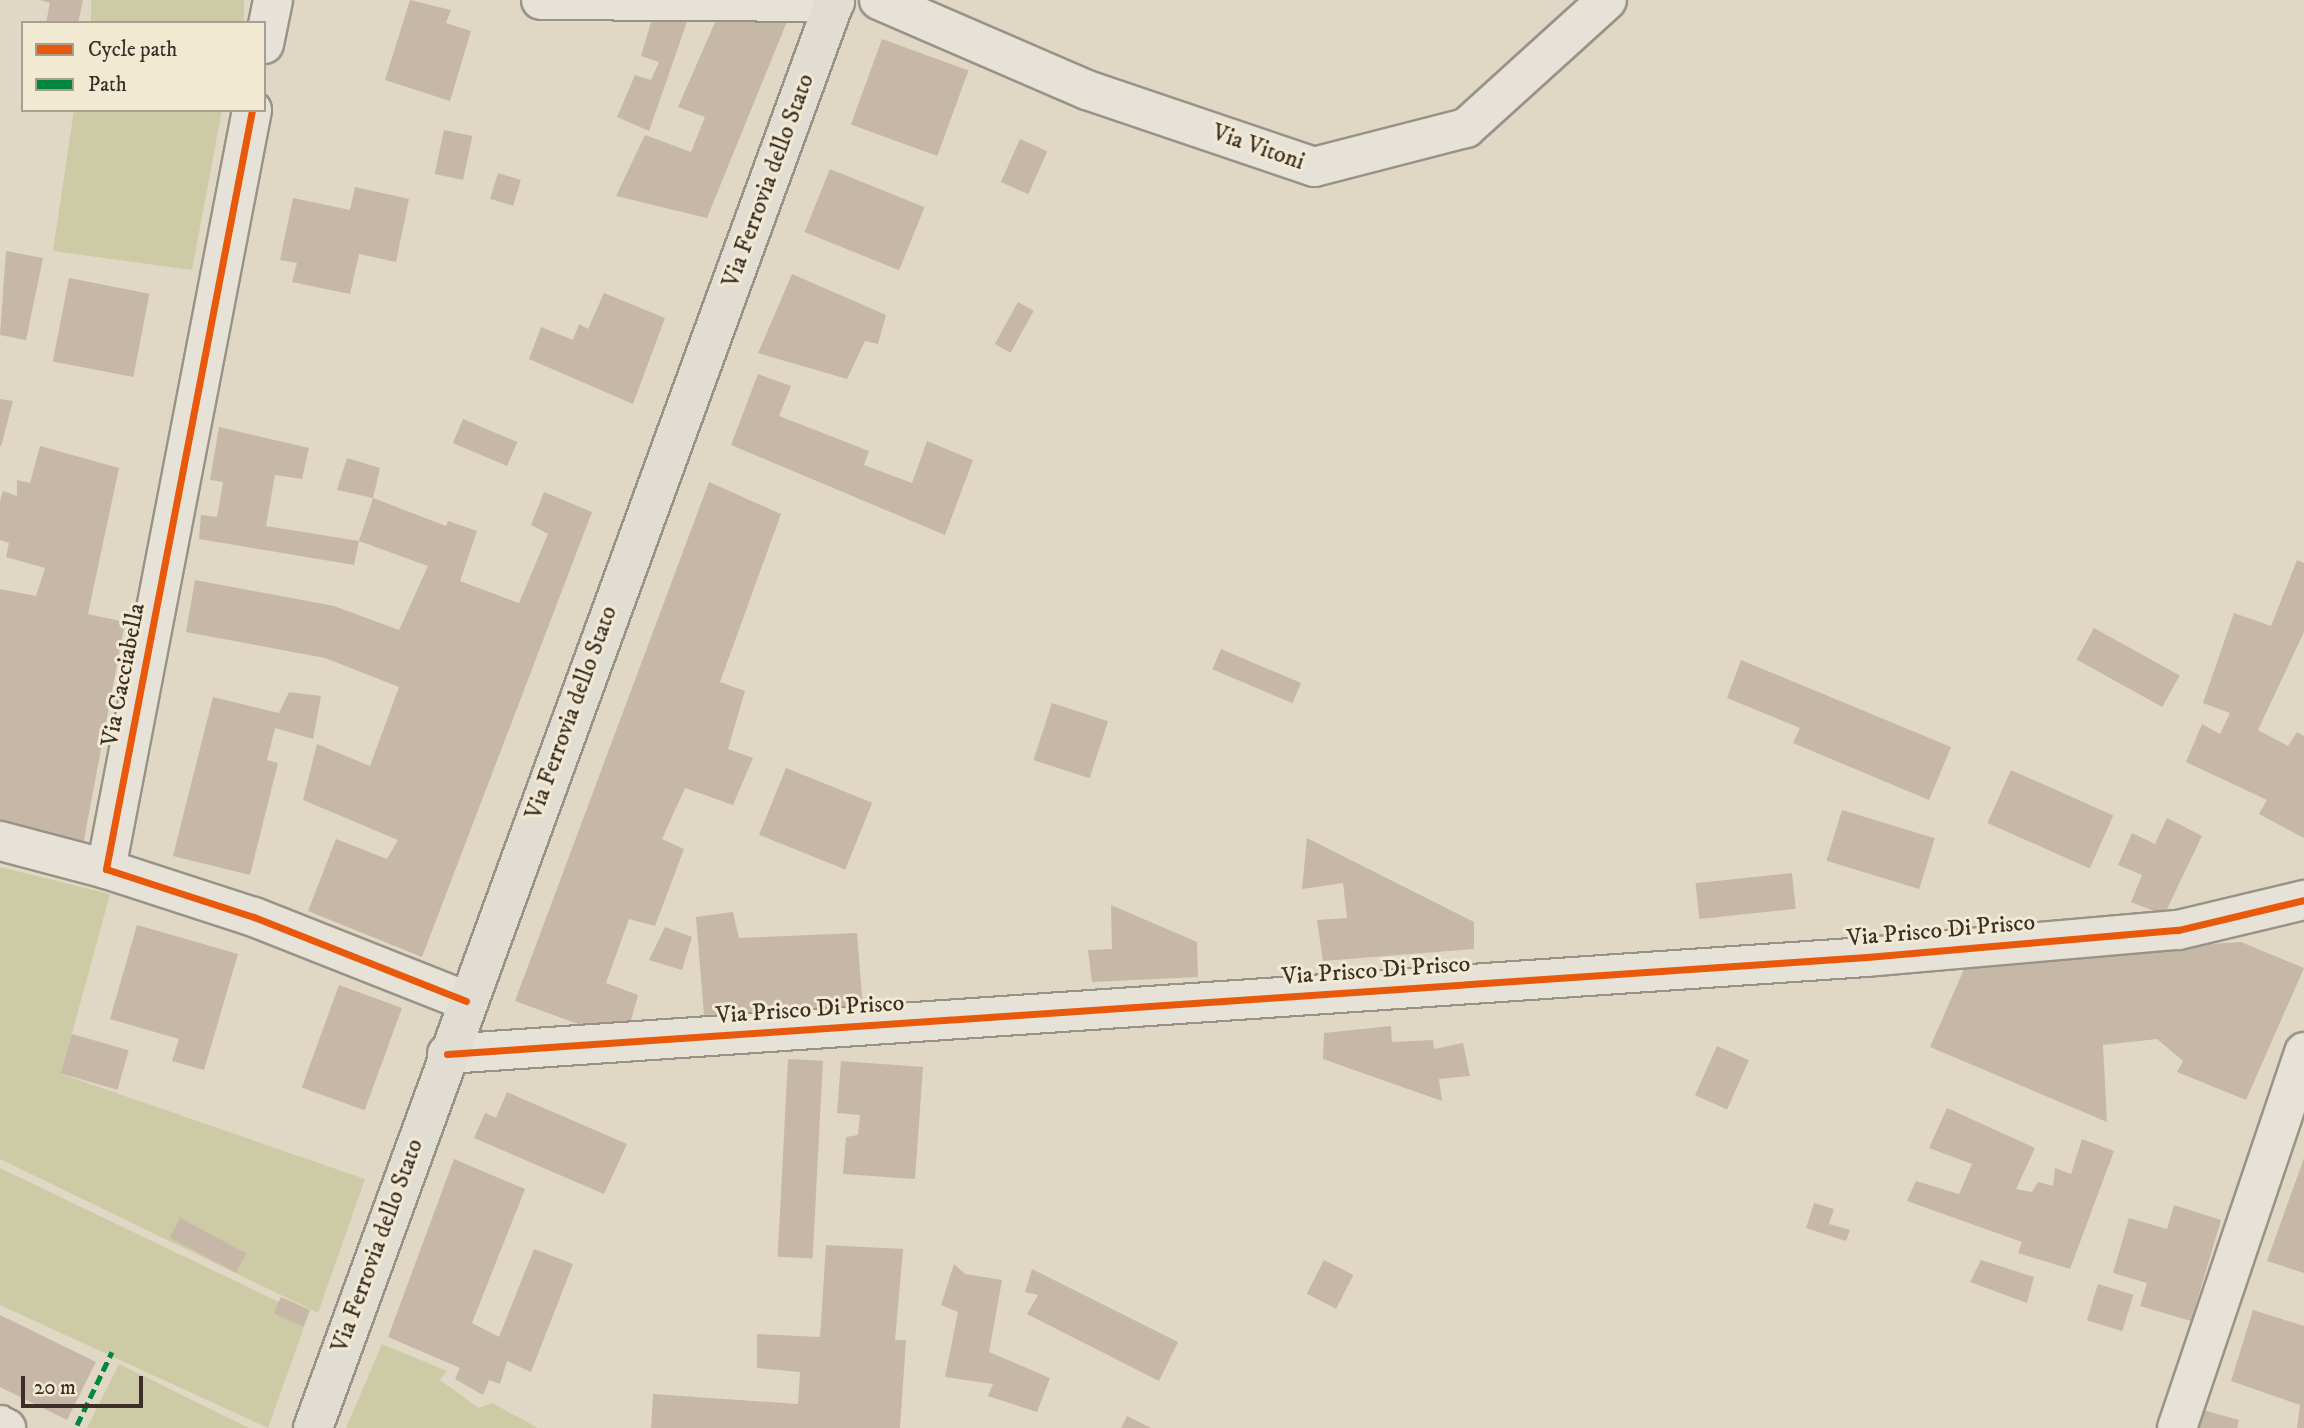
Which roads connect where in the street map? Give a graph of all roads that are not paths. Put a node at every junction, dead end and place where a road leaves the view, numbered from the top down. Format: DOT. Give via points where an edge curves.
graph roads {
  1 [pos="273,0"];
  2 [pos="879,0"];
  3 [pos="1607,0"];
  4 [pos="558,1"];
  5 [pos="835,1"];
  6 [pos="266,34"];
  7 [pos="252,112"];
  8 [pos="0,841"];
  9 [pos="106,869"];
  10 [pos="2304,900"];
  11 [pos="466,1001"];
  12 [pos="2304,1052"];
  13 [pos="447,1054"];
  14 [pos="0,1425"];
  15 [pos="6,1428"];
  16 [pos="313,1428"];
  17 [pos="2177,1428"];
  1 -- 6 [label="street"];
  2 -- 3 [label="street, Via Vitoni" via="1087,90 1314,167 1466,128"];
  4 -- 5 [label="street"];
  5 -- 11 [label="main road, Via Ferrovia dello Stato"];
  7 -- 9 [label="street, Via Cacciabella"];
  8 -- 9 [label="street"];
  9 -- 11 [label="street" via="254,916"];
  10 -- 13 [label="street, Via Prisco Di Prisco" via="2178,930 1867,957"];
  11 -- 13 [label="main road, Via Ferrovia dello Stato"];
  12 -- 17 [label="street"];
  13 -- 16 [label="main road, Via Ferrovia dello Stato"];
  14 -- 15 [label="street"];
}
